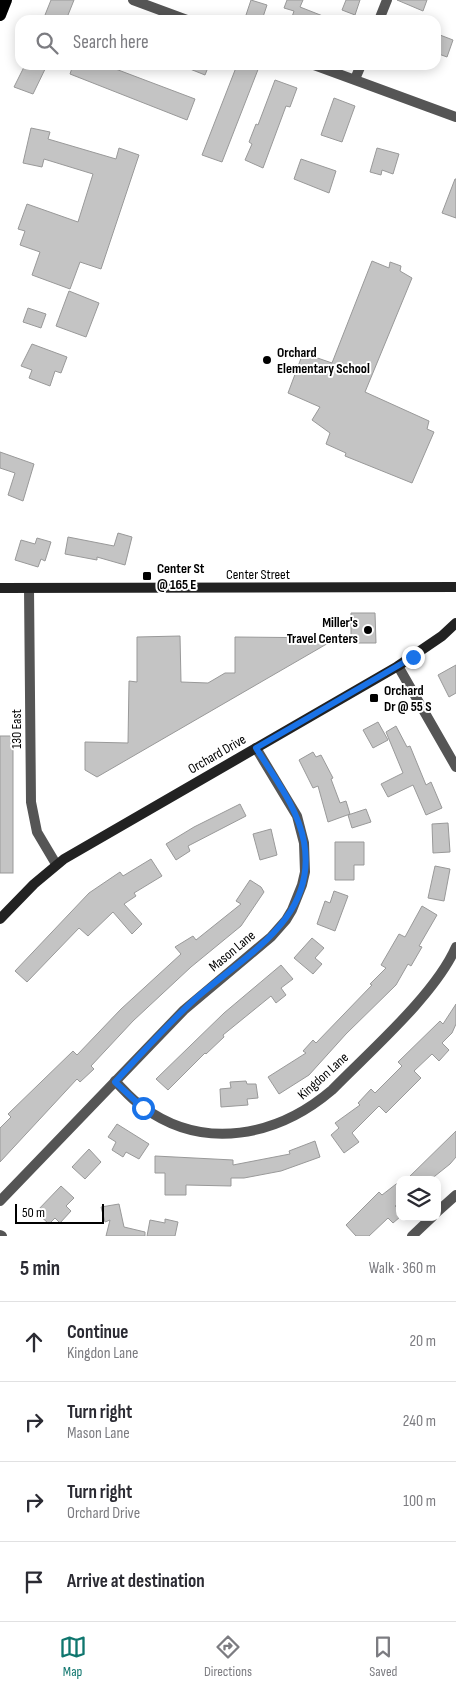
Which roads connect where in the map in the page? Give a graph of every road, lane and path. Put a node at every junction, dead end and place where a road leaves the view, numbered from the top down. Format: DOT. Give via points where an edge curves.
graph roads {
  1 [pos="6,0"];
  2 [pos="133,0"];
  3 [pos="387,0"];
  4 [pos="0,15"];
  5 [pos="174,15"];
  6 [pos="381,15"];
  7 [pos="329,70"];
  8 [pos="359,70"];
  9 [pos="355,79"];
  10 [pos="456,117"];
  11 [pos="456,587"];
  12 [pos="0,588"];
  13 [pos="29,588"];
  14 [pos="456,623"];
  15 [pos="398,666"];
  16 [pos="256,748"];
  17 [pos="456,767"];
  18 [pos="56,864"];
  19 [pos="0,919"];
  20 [pos="455,952"];
  21 [pos="115,1082"];
  22 [pos="456,1195"];
  23 [pos="0,1201"];
  24 [pos="441,1208"];
  25 [pos="428,1221"];
  26 [pos="412,1236"];
  1 -- 4 [label="main road"];
  2 -- 5 [label="street"];
  3 -- 6 [label="street"];
  7 -- 9 [label="street"];
  8 -- 9 [label="street"];
  9 -- 10 [label="street"];
  11 -- 13 [label="main road, Center Street"];
  12 -- 13 [label="main road, Center Street"];
  13 -- 18 [label="street, 130 East" via="31,802 37,832"];
  14 -- 15 [label="main road, Orchard Drive"];
  15 -- 16 [label="main road, Orchard Drive"];
  15 -- 17 [label="street"];
  16 -- 18 [label="main road, Orchard Drive"];
  16 -- 21 [label="street, Mason Lane" via="302,829 305,865 298,898 279,929 195,1000"];
  18 -- 19 [label="main road, Orchard Drive"];
  20 -- 21 [label="street, Kingdon Lane" via="418,1001 332,1090 288,1120 238,1133 186,1127 143,1108"];
  21 -- 23 [label="street, Mason Lane"];
  22 -- 24 [label="street"];
  25 -- 26 [label="street"];
}
